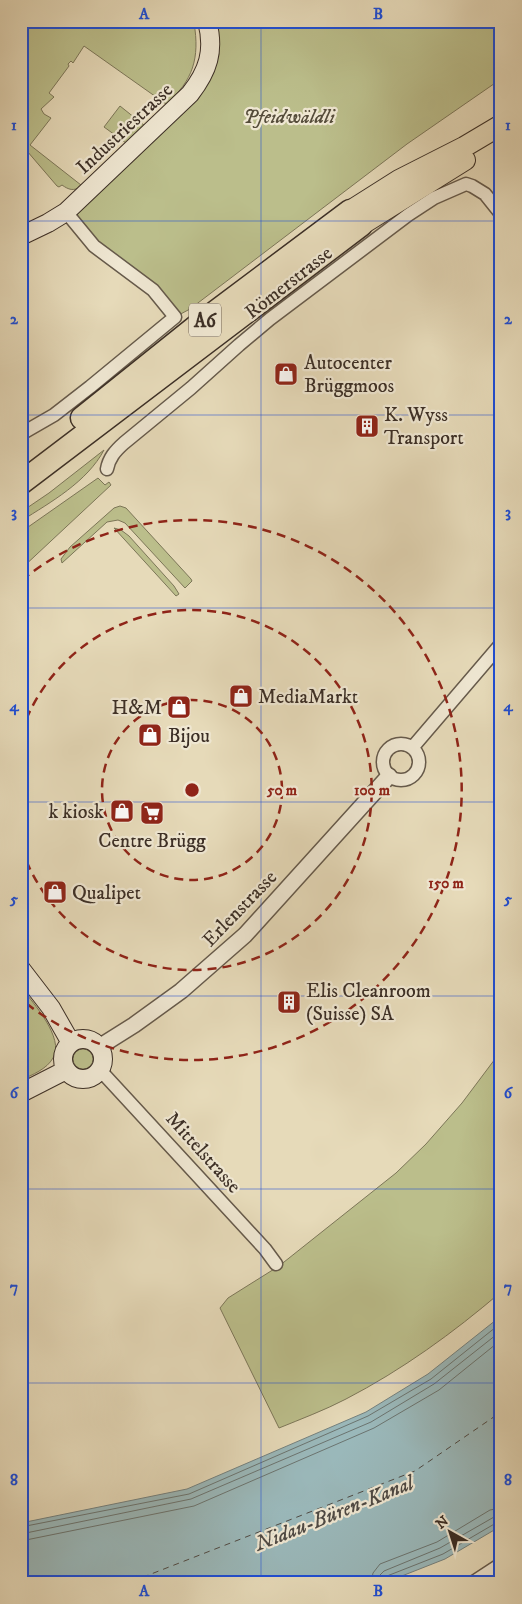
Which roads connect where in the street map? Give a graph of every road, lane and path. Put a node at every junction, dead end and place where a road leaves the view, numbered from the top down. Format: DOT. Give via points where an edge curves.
graph roads {
  1 [pos="207,21"];
  2 [pos="501,125"];
  3 [pos="501,137"];
  4 [pos="66,212"];
  5 [pos="501,214"];
  6 [pos="355,218"];
  7 [pos="21,236"];
  8 [pos="196,350"];
  9 [pos="21,434"];
  10 [pos="21,463"];
  11 [pos="107,470"];
  12 [pos="21,483"];
  13 [pos="21,498"];
  14 [pos="501,644"];
  15 [pos="412,748"];
  16 [pos="389,776"];
  17 [pos="21,969"];
  18 [pos="71,1043"];
  19 [pos="99,1047"];
  20 [pos="66,1070"];
  21 [pos="100,1070"];
  22 [pos="21,1094"];
  23 [pos="276,1264"];
  24 [pos="501,1564"];
  25 [pos="472,1583"];
  1 -- 4 [label="main road, Industriestrasse" via="209,58 198,85"];
  2 -- 6 [label="highway, A6" via="399,180"];
  3 -- 6 [label="highway, A6"];
  4 -- 7 [label="main road, Industriestrasse"];
  4 -- 9 [label="street" via="94,246 153,290 175,317 83,393"];
  5 -- 11 [label="street, Römerstrasse" via="485,194 466,184 434,198 239,344 114,452"];
  6 -- 8 [label="highway, A6"];
  6 -- 10 [label="highway, A6" via="198,325"];
  8 -- 12 [label="highway, A6"];
  8 -- 13 [label="highway" via="112,429"];
  14 -- 15 [label="street"];
  15 -- 16 [label="street" via="403,744 388,750 384,766"];
  15 -- 16 [label="street" via="420,764 415,774 399,780"];
  16 -- 19 [label="street, Erlenstrasse" via="253,927 181,991"];
  17 -- 18 [label="main road" via="51,1008"];
  18 -- 19 [label="main road" via="86,1039"];
  18 -- 20 [label="main road" via="63,1056"];
  19 -- 21 [label="main road" via="103,1060"];
  20 -- 21 [label="main road" via="83,1080 90,1079"];
  20 -- 22 [label="main road"];
  21 -- 23 [label="street, Mittelstrasse"];
  24 -- 25 [label="street"];
}
